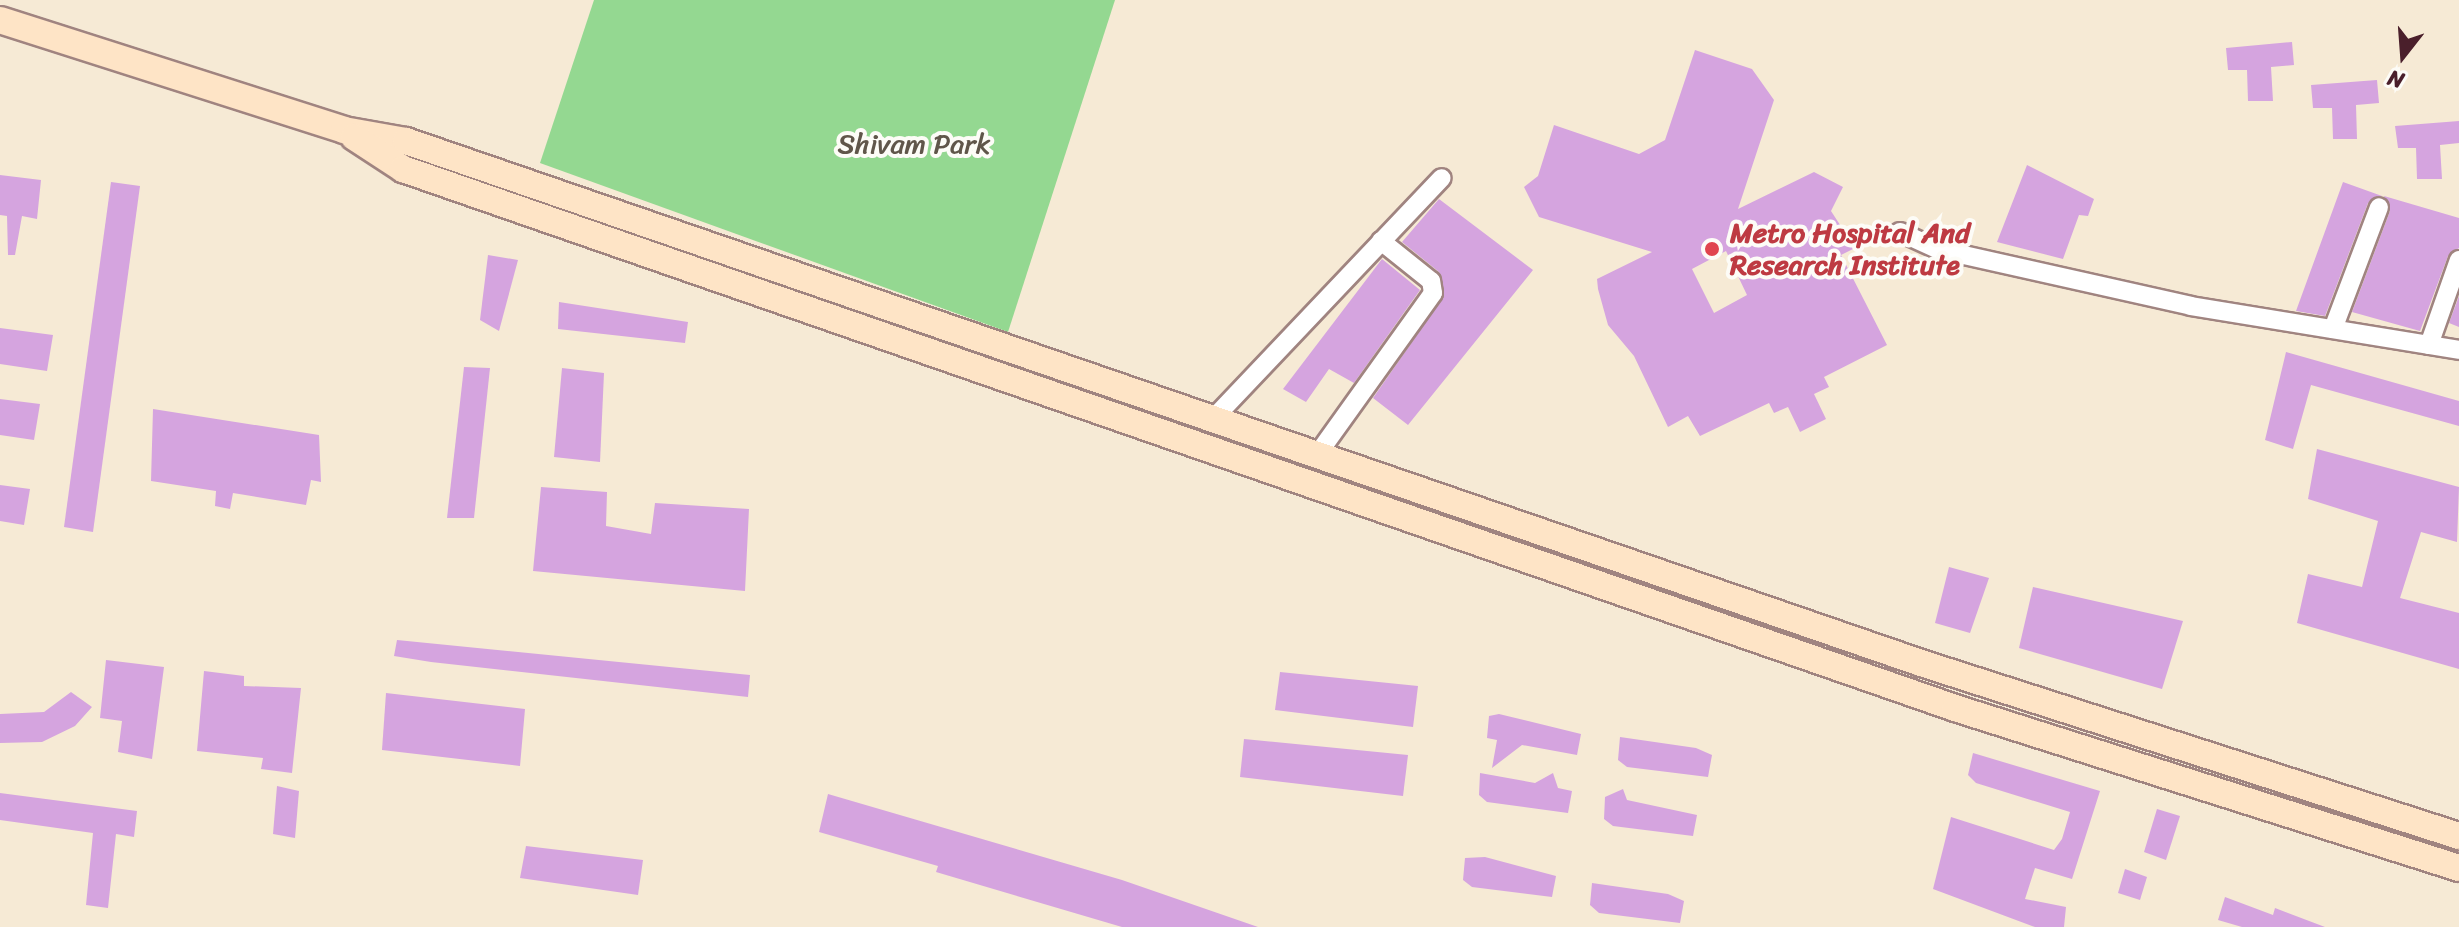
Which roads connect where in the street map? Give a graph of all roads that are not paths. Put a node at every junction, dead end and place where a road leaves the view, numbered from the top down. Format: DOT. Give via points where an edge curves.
graph roads {
  1 [pos="0,20"];
  2 [pos="344,130"];
  3 [pos="1442,178"];
  4 [pos="2379,207"];
  5 [pos="1900,232"];
  6 [pos="1381,241"];
  7 [pos="2459,260"];
  8 [pos="824,285"];
  9 [pos="813,311"];
  10 [pos="2333,329"];
  11 [pos="2429,345"];
  12 [pos="2459,350"];
  13 [pos="1213,419"];
  14 [pos="1317,455"];
  15 [pos="2459,836"];
  16 [pos="2459,868"];
  1 -- 2 [label="street"];
  2 -- 8 [label="street" via="406,141"];
  2 -- 9 [label="street" via="403,169"];
  3 -- 6 [label="street"];
  4 -- 10 [label="street"];
  5 -- 10 [label="street" via="1937,249 2012,266"];
  6 -- 13 [label="street"];
  6 -- 14 [label="street" via="1431,281 1433,293"];
  7 -- 11 [label="street"];
  8 -- 9 [label="street"];
  8 -- 13 [label="street"];
  9 -- 16 [label="street" via="1955,708"];
  10 -- 11 [label="street"];
  11 -- 12 [label="street"];
  13 -- 14 [label="street"];
  14 -- 15 [label="street" via="1912,659"];
}
